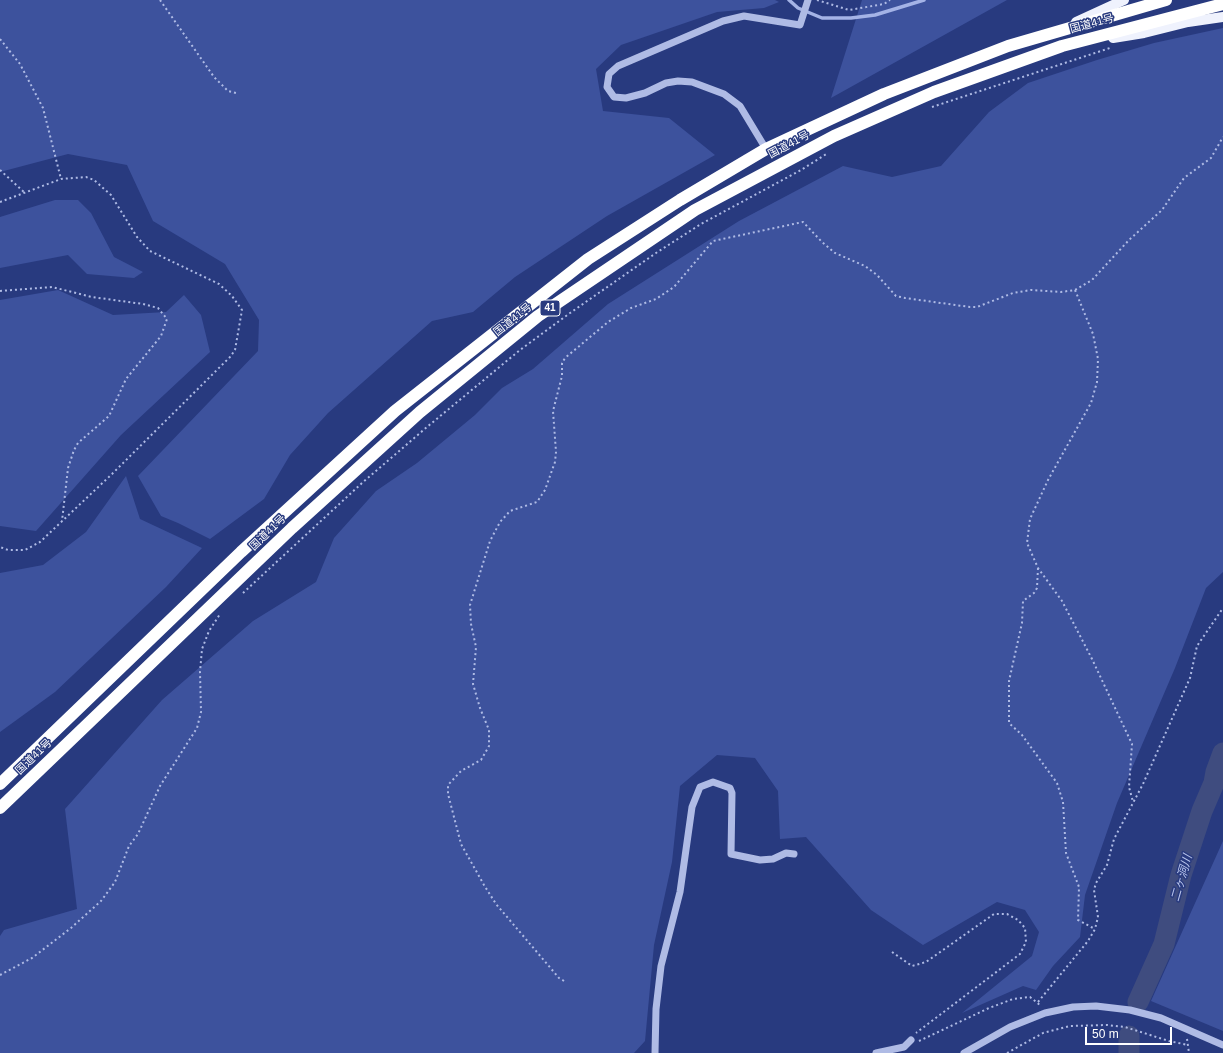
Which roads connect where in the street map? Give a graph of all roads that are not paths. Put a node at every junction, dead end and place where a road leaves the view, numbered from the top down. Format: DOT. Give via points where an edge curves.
graph roads {
  1 [pos="1124,0"];
  2 [pos="1166,0"];
  3 [pos="807,3"];
  4 [pos="1223,4"];
  5 [pos="1223,17"];
  6 [pos="1058,30"];
  7 [pos="1062,46"];
  8 [pos="766,149"];
  9 [pos="0,784"];
  10 [pos="0,808"];
  11 [pos="794,854"];
  12 [pos="911,1040"];
  13 [pos="1223,1045"];
  14 [pos="655,1053"];
  15 [pos="876,1053"];
  16 [pos="964,1053"];
  1 -- 6 [label="main road"];
  2 -- 6 [label="highway, 国道41号 / 41"];
  3 -- 8 [label="street" via="800,25 744,16 723,21 618,66 609,74 607,87 614,97 626,98 678,81 692,82 724,94 740,106"];
  4 -- 7 [label="highway, 国道41号 / 41"];
  5 -- 7 [label="main road"];
  6 -- 8 [label="highway, 国道41号 / 41" via="1008,46 884,94"];
  7 -- 10 [label="highway, 国道41号 / 41" via="934,92 834,136 695,210 538,316 420,412 292,528"];
  8 -- 9 [label="highway, 国道41号 / 41" via="680,200 588,260 395,411 241,552"];
  11 -- 14 [label="street" via="786,853 772,859 760,860 731,854 730,788 713,782 700,787 692,807 680,892 661,966 656,1009"];
  12 -- 15 [label="street" via="904,1047"];
  13 -- 16 [label="street" via="1161,1018 1130,1010 1096,1006 1073,1007 1045,1013 1010,1027"];
}
